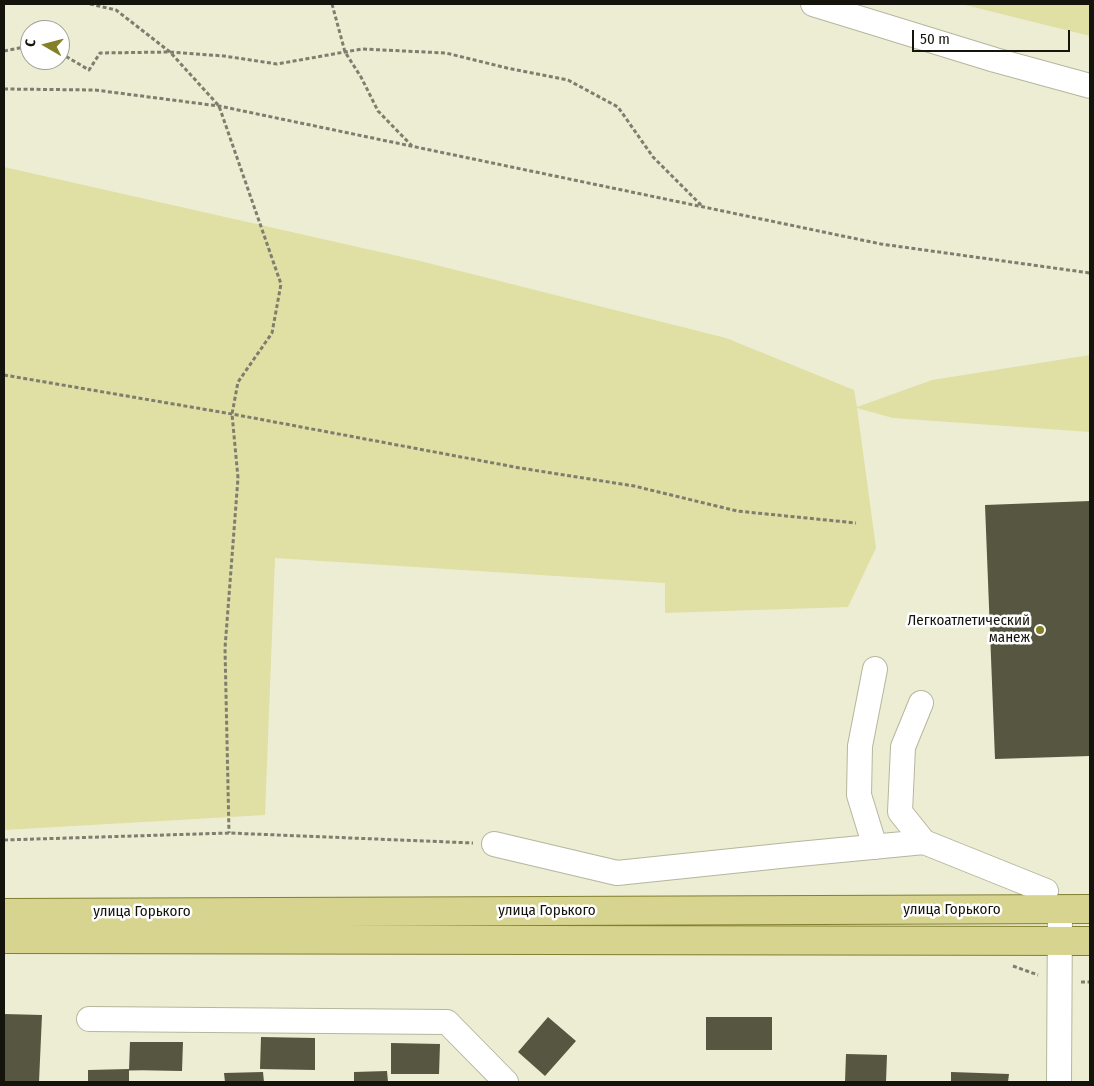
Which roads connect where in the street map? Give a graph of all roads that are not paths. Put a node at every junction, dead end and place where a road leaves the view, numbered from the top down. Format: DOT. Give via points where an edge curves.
graph roads {
  1 [pos="813,4"];
  2 [pos="1090,86"];
  3 [pos="874,669"];
  4 [pos="921,703"];
  5 [pos="924,842"];
  6 [pos="494,844"];
  7 [pos="875,847"];
  8 [pos="1053,900"];
  9 [pos="1090,910"];
  10 [pos="4,913"];
  11 [pos="4,939"];
  12 [pos="1060,941"];
  13 [pos="1090,941"];
  14 [pos="89,1020"];
  15 [pos="506,1082"];
  16 [pos="1059,1082"];
  1 -- 2 [label="street"];
  3 -- 7 [label="street" via="860,746 859,795"];
  4 -- 5 [label="street" via="903,747 900,812"];
  5 -- 7 [label="street"];
  5 -- 8 [label="street"];
  6 -- 7 [label="street" via="617,873"];
  8 -- 9 [label="main road, улица Горького"];
  8 -- 10 [label="main road, улица Горького"];
  8 -- 12 [label="street"];
  11 -- 12 [label="main road, улица Горького"];
  12 -- 13 [label="main road, улица Горького"];
  12 -- 16 [label="street"];
  14 -- 15 [label="street" via="447,1022"];
}
